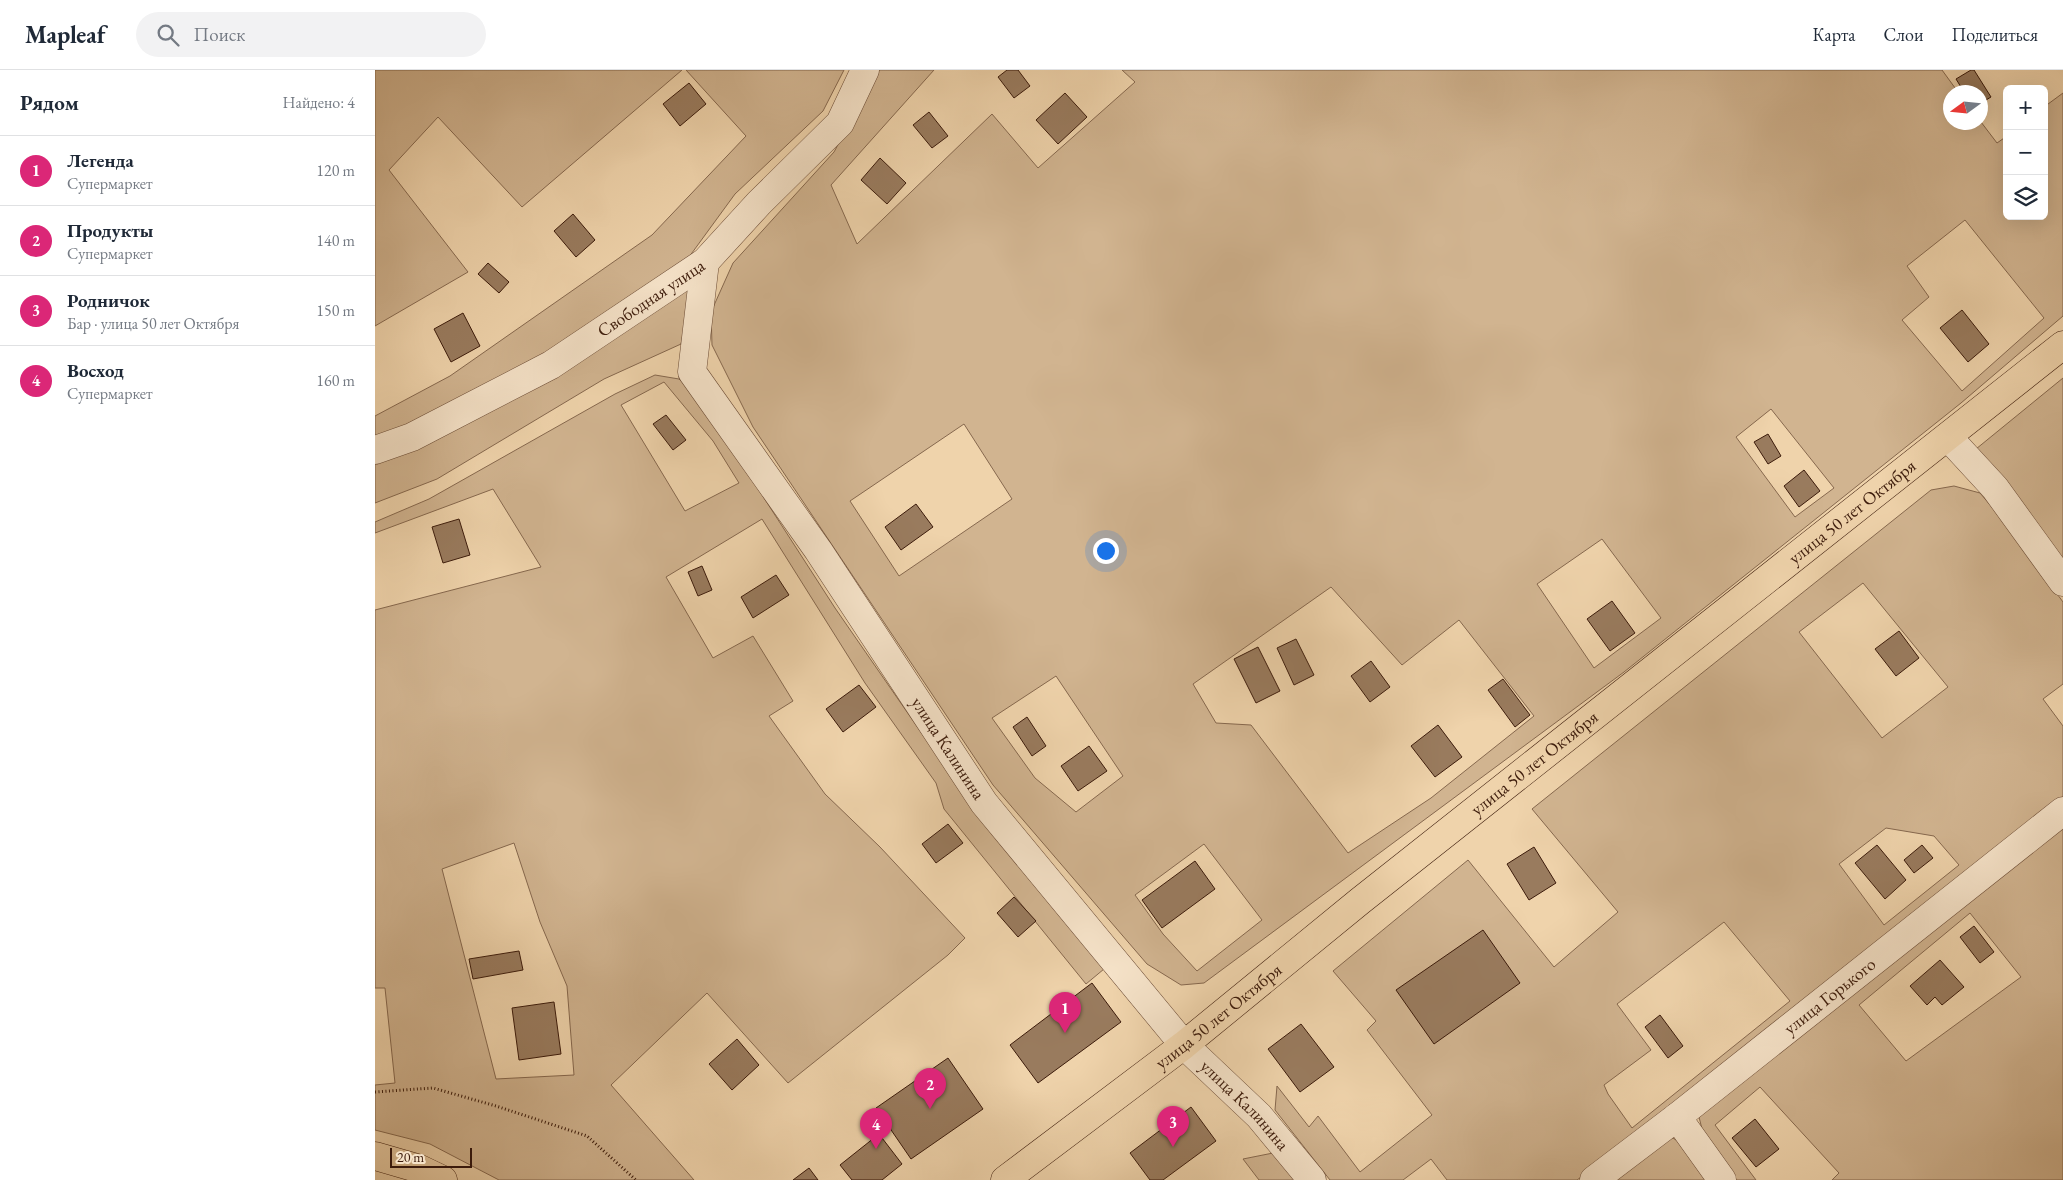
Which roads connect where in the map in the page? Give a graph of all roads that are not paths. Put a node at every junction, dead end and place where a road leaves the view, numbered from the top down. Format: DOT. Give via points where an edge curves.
graph roads {
  1 [pos="865,70"];
  2 [pos="705,262"];
  3 [pos="2063,345"];
  4 [pos="1947,437"];
  5 [pos="375,450"];
  6 [pos="2063,582"];
  7 [pos="2063,812"];
  8 [pos="1184,1044"];
  9 [pos="1677,1117"];
  10 [pos="375,1156"];
  11 [pos="443,1180"];
  12 [pos="1005,1180"];
  13 [pos="1312,1180"];
  14 [pos="1594,1180"];
  15 [pos="1723,1180"];
  1 -- 2 [label="street, Свободная улица" via="840,123"];
  2 -- 5 [label="street, Свободная улица" via="551,365 412,437"];
  2 -- 8 [label="street, улица Калинина" via="692,372 818,550 984,803"];
  3 -- 4 [label="main road, улица 50 лет Октября"];
  4 -- 6 [label="street" via="1995,488"];
  4 -- 8 [label="main road, улица 50 лет Октября"];
  7 -- 9 [label="street, улица Горького"];
  8 -- 12 [label="main road, улица 50 лет Октября"];
  8 -- 13 [label="street, улица Калинина" via="1259,1116"];
  9 -- 14 [label="street, улица Горького"];
  9 -- 15 [label="street"];
  10 -- 11 [label="main road" via="420,1169"];
}
